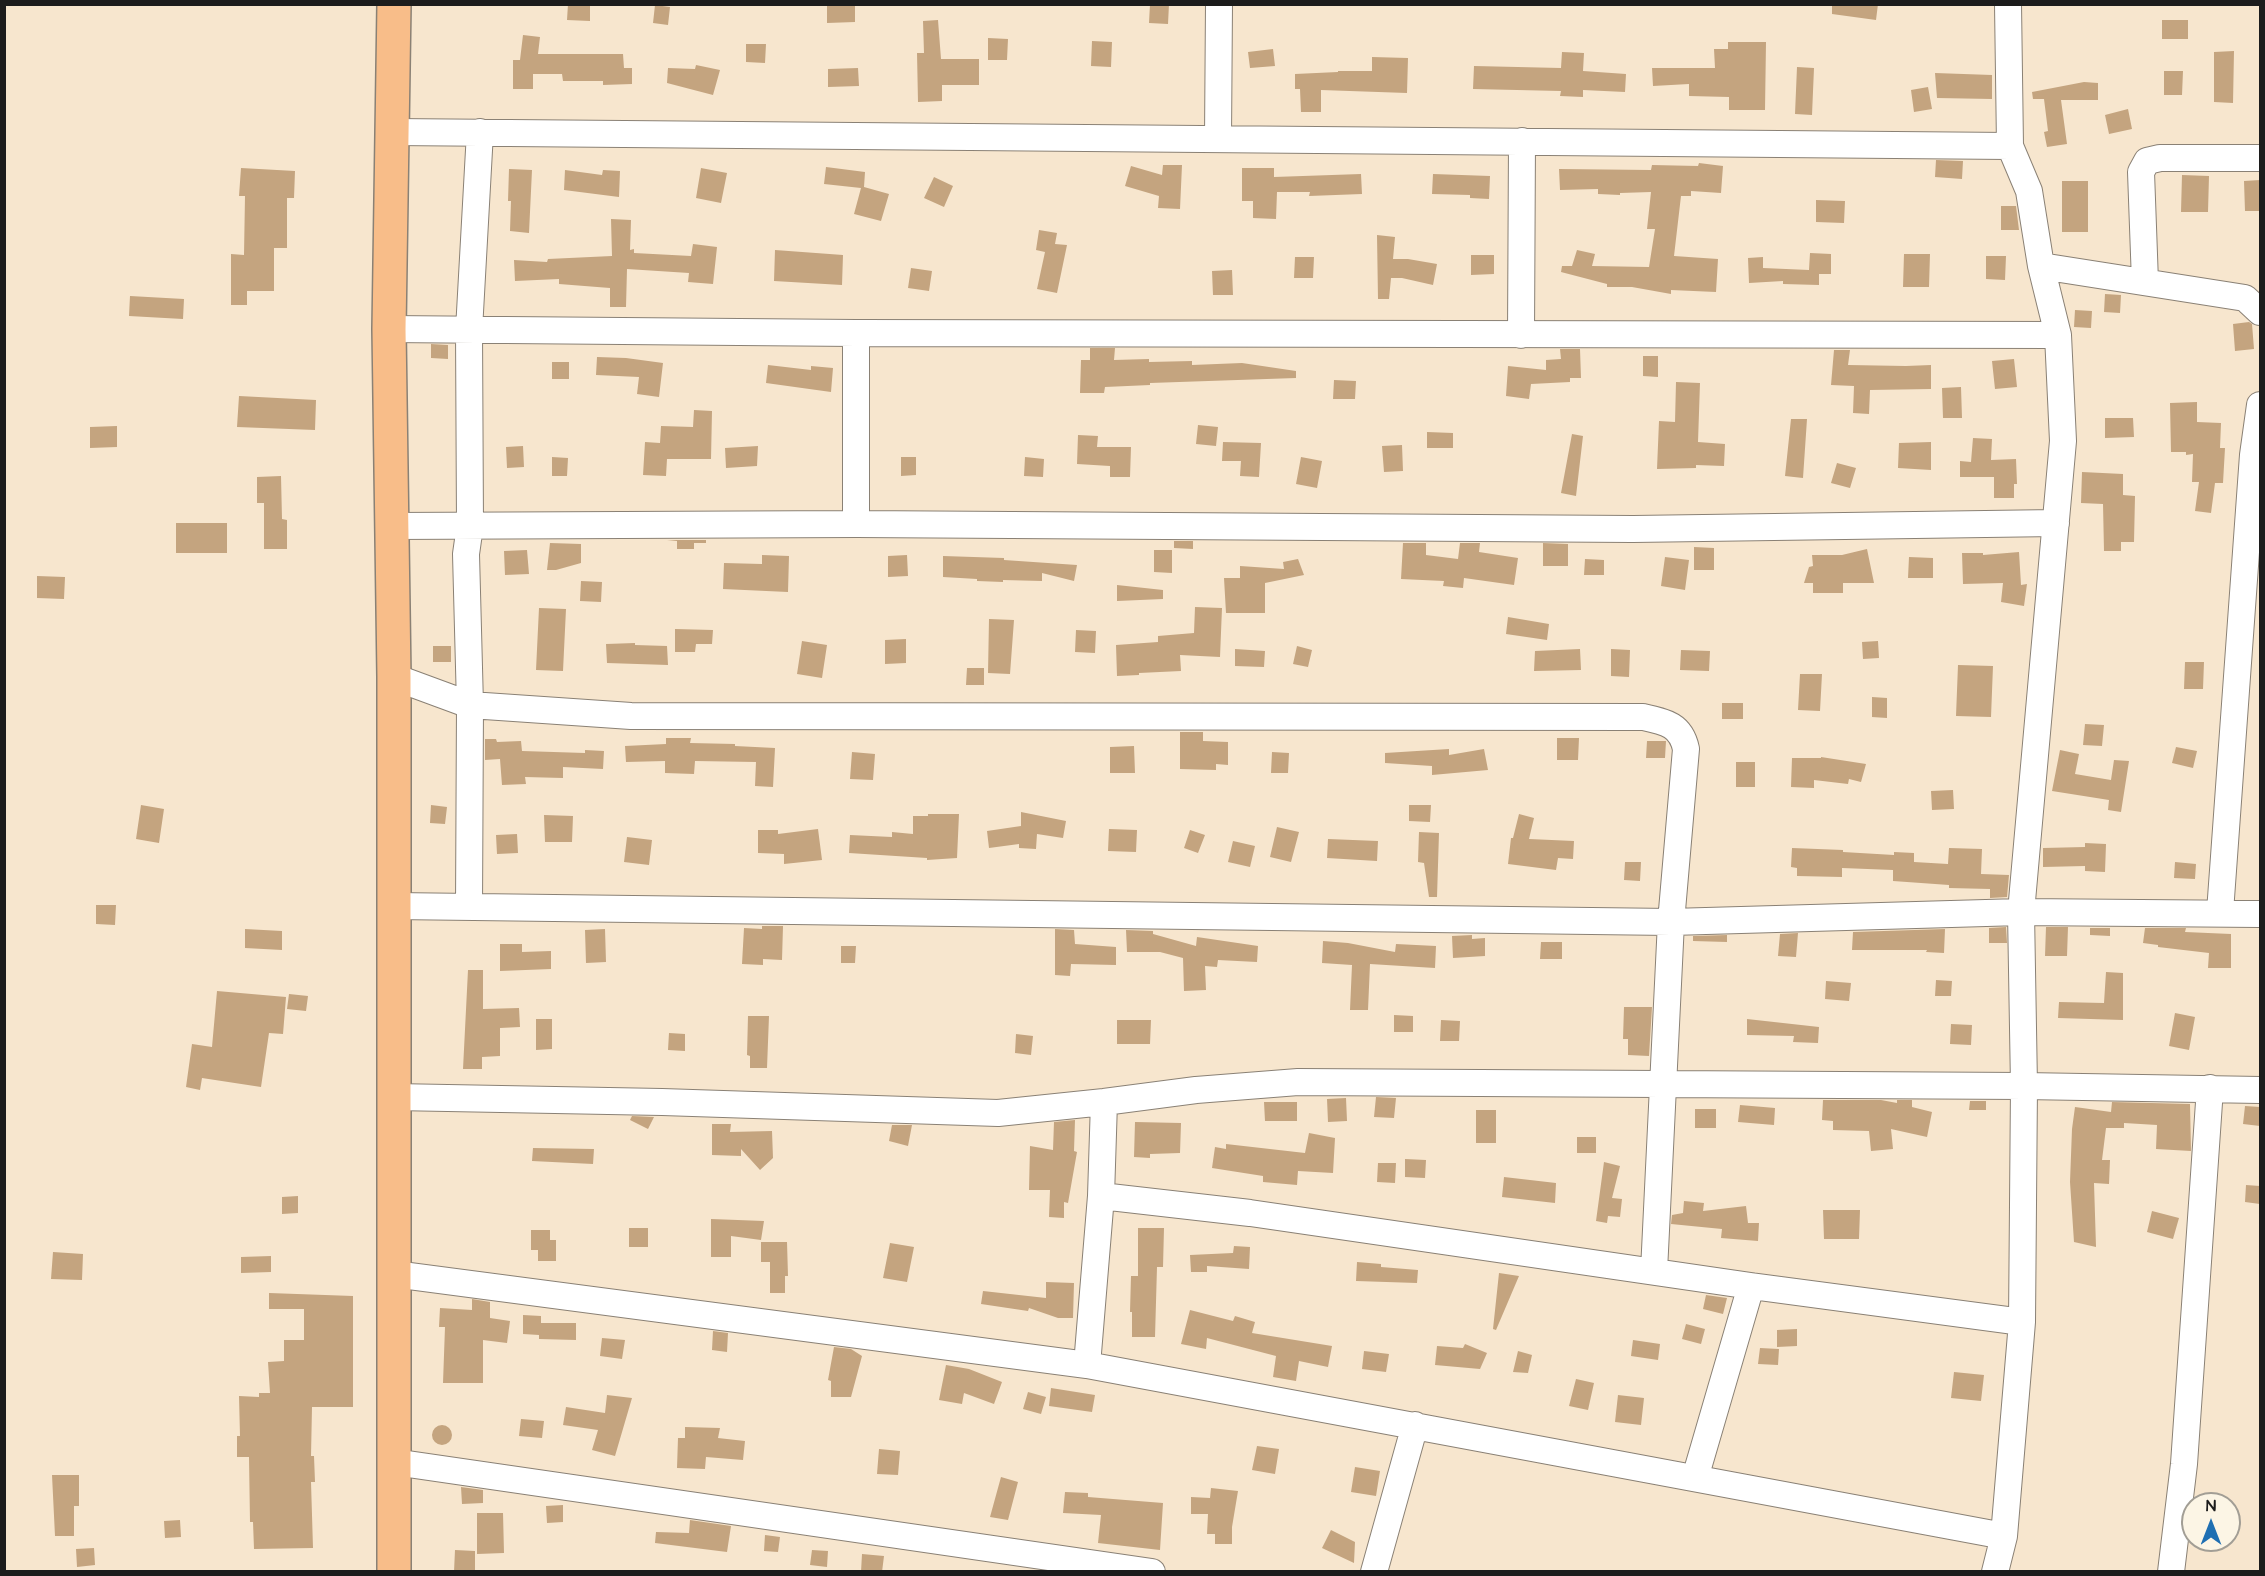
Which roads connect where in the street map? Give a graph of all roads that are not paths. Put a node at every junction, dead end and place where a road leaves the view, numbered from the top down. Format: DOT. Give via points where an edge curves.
graph roads {
  1 [pos="394,4"];
  2 [pos="1219,4"];
  3 [pos="2008,4"];
  4 [pos="393,132"];
  5 [pos="480,132"];
  6 [pos="1218,138"];
  7 [pos="1522,141"];
  8 [pos="2010,146"];
  9 [pos="2260,158"];
  10 [pos="2041,266"];
  11 [pos="2145,282"];
  12 [pos="2260,312"];
  13 [pos="389,329"];
  14 [pos="469,330"];
  15 [pos="856,333"];
  16 [pos="1521,335"];
  17 [pos="2058,335"];
  18 [pos="2260,405"];
  19 [pos="856,524"];
  20 [pos="2056,524"];
  21 [pos="391,526"];
  22 [pos="470,526"];
  23 [pos="394,677"];
  24 [pos="470,705"];
  25 [pos="394,906"];
  26 [pos="468,907"];
  27 [pos="2021,912"];
  28 [pos="2220,912"];
  29 [pos="2260,914"];
  30 [pos="1671,921"];
  31 [pos="1664,1083"];
  32 [pos="2024,1086"];
  33 [pos="2210,1088"];
  34 [pos="2260,1090"];
  35 [pos="394,1097"];
  36 [pos="1104,1102"];
  37 [pos="1101,1196"];
  38 [pos="1654,1271"];
  39 [pos="394,1274"];
  40 [pos="1750,1286"];
  41 [pos="2022,1322"];
  42 [pos="1087,1365"];
  43 [pos="1415,1425"];
  44 [pos="394,1462"];
  45 [pos="1695,1478"];
  46 [pos="2004,1536"];
  47 [pos="394,1572"];
  48 [pos="1152,1572"];
  49 [pos="1374,1572"];
  50 [pos="1995,1572"];
  51 [pos="2171,1572"];
  1 -- 4 [label="main road"];
  2 -- 6 [label="street"];
  3 -- 8 [label="street"];
  4 -- 5 [label="street"];
  4 -- 13 [label="main road"];
  5 -- 6 [label="street"];
  5 -- 14 [label="street"];
  6 -- 7 [label="street"];
  7 -- 8 [label="street"];
  7 -- 16 [label="street"];
  8 -- 10 [label="street" via="2029,191"];
  9 -- 11 [label="street" via="2147,161 2141,172"];
  10 -- 11 [label="street"];
  10 -- 17 [label="street"];
  11 -- 12 [label="street" via="2245,298"];
  13 -- 14 [label="street"];
  13 -- 21 [label="main road"];
  14 -- 15 [label="street"];
  14 -- 22 [label="street"];
  15 -- 16 [label="street"];
  15 -- 19 [label="street"];
  16 -- 17 [label="street"];
  17 -- 20 [label="street" via="2063,441"];
  18 -- 28 [label="street" via="2253,455"];
  19 -- 20 [label="street" via="1633,529"];
  19 -- 22 [label="street"];
  20 -- 27 [label="street"];
  21 -- 22 [label="street"];
  21 -- 23 [label="main road"];
  22 -- 24 [label="street" via="466,554"];
  23 -- 24 [label="street"];
  23 -- 25 [label="main road"];
  24 -- 26 [label="street"];
  24 -- 30 [label="street" via="631,716 1643,717 1673,726 1683,736 1686,749"];
  25 -- 26 [label="street"];
  25 -- 35 [label="main road"];
  26 -- 30 [label="street"];
  27 -- 28 [label="street"];
  27 -- 30 [label="street"];
  27 -- 32 [label="street"];
  28 -- 29 [label="street"];
  30 -- 31 [label="street"];
  31 -- 32 [label="street"];
  31 -- 36 [label="street" via="1298,1082"];
  31 -- 38 [label="street"];
  32 -- 33 [label="street"];
  32 -- 41 [label="street"];
  33 -- 34 [label="street"];
  33 -- 51 [label="street" via="2184,1464"];
  35 -- 36 [label="street" via="955,1113 998,1113"];
  35 -- 39 [label="main road"];
  36 -- 37 [label="street"];
  37 -- 38 [label="street" via="1250,1213"];
  37 -- 42 [label="street"];
  38 -- 40 [label="street"];
  39 -- 42 [label="street"];
  39 -- 44 [label="main road"];
  40 -- 41 [label="street"];
  40 -- 45 [label="street"];
  41 -- 46 [label="street"];
  42 -- 43 [label="street"];
  43 -- 45 [label="street"];
  43 -- 49 [label="street"];
  44 -- 47 [label="main road"];
  44 -- 48 [label="street"];
  45 -- 46 [label="street"];
  46 -- 50 [label="street"];
}
